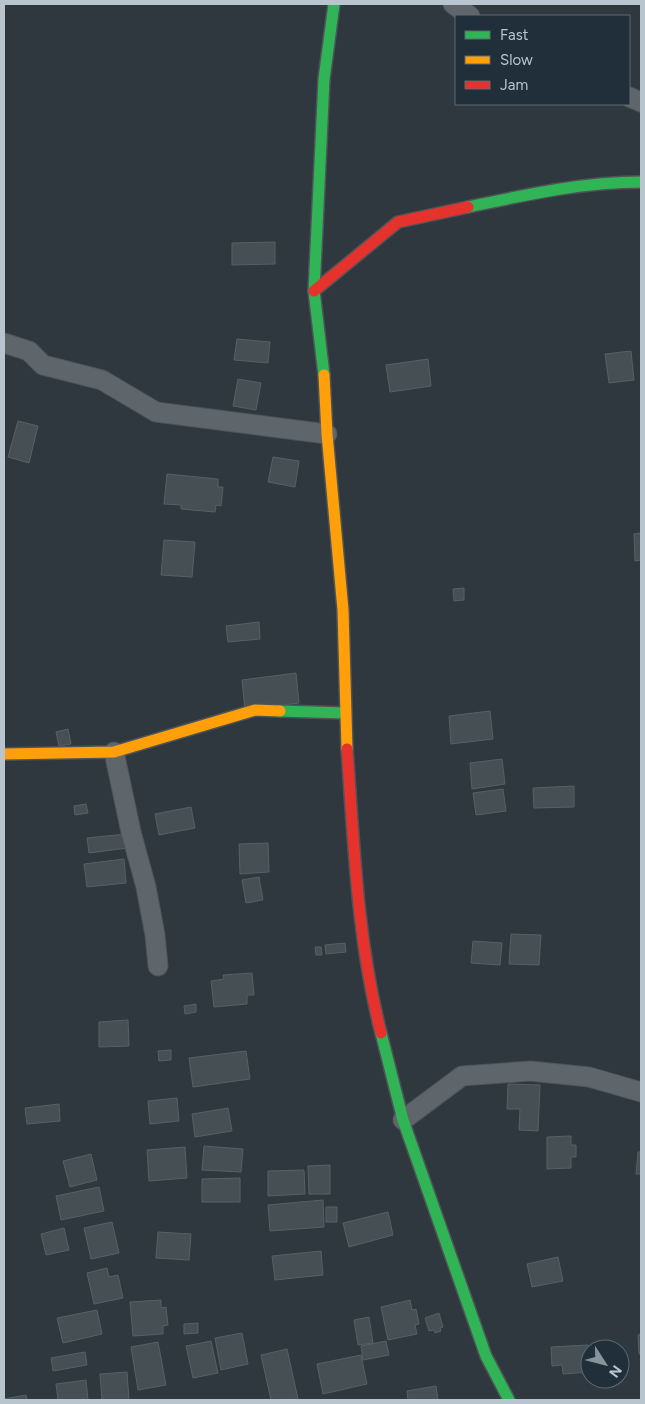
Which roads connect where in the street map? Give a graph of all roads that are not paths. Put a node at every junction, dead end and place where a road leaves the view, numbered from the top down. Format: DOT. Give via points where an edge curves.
graph roads {
  1 [pos="334,4"];
  2 [pos="453,4"];
  3 [pos="469,15"];
  4 [pos="641,182"];
  5 [pos="314,291"];
  6 [pos="4,343"];
  7 [pos="327,434"];
  8 [pos="345,713"];
  9 [pos="114,752"];
  10 [pos="4,754"];
  11 [pos="158,966"];
  12 [pos="641,1092"];
  13 [pos="402,1120"];
  14 [pos="509,1400"];
  1 -- 5 [label="street" via="324,79"];
  2 -- 3 [label="street"];
  4 -- 5 [label="street" via="540,192 398,222"];
  5 -- 7 [label="street" via="324,361"];
  6 -- 7 [label="street" via="29,351 42,366 102,380 156,412"];
  7 -- 8 [label="street" via="343,610"];
  8 -- 9 [label="street" via="255,710"];
  8 -- 13 [label="street" via="356,882 371,995"];
  9 -- 10 [label="street"];
  9 -- 11 [label="street" via="146,887"];
  12 -- 13 [label="street" via="589,1077 530,1071 462,1076"];
  13 -- 14 [label="street" via="486,1356"];
}
